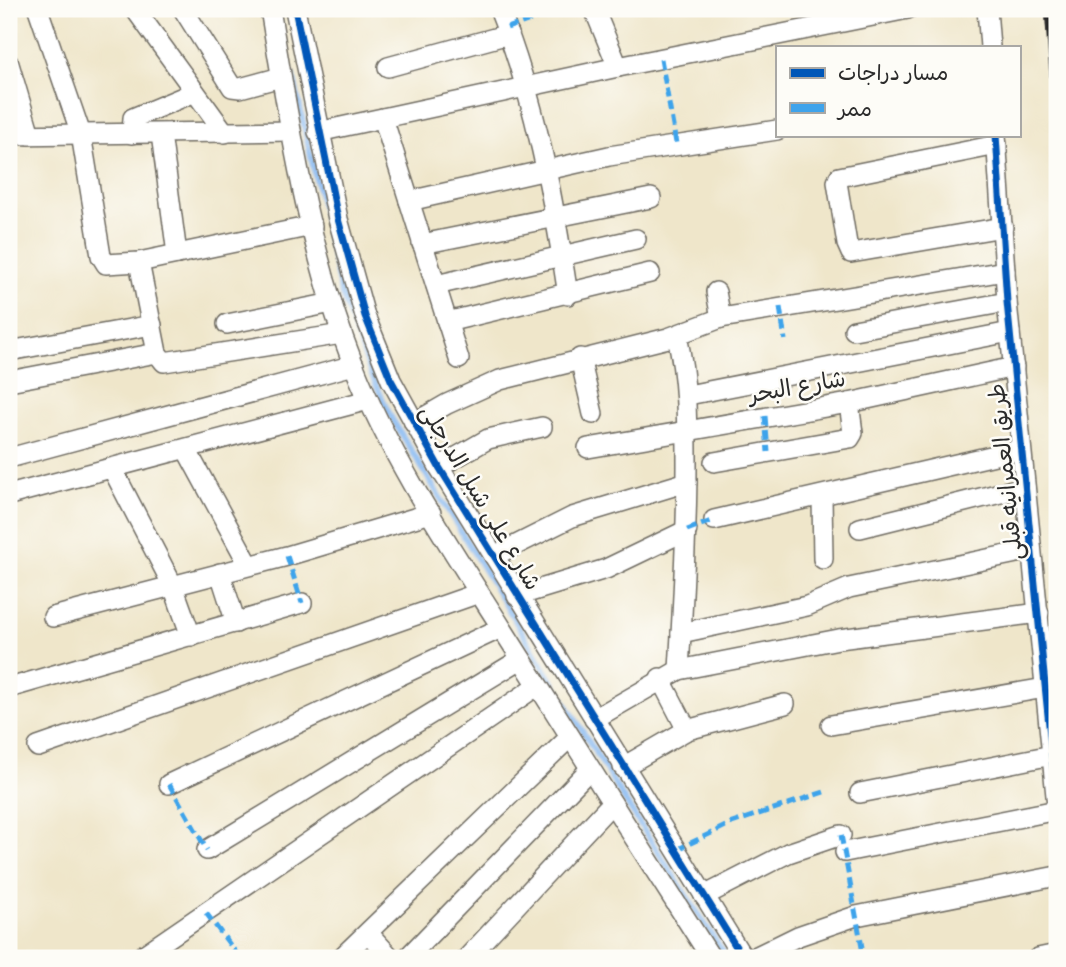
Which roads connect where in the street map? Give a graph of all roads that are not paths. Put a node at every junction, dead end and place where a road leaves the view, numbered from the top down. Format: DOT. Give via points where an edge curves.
graph roads {
  1 [pos="38,9"];
  2 [pos="135,9"];
  3 [pos="183,9"];
  4 [pos="270,9"];
  5 [pos="295,9"];
  6 [pos="499,9"];
  7 [pos="594,9"];
  8 [pos="908,9"];
  9 [pos="987,9"];
  10 [pos="509,34"];
  11 [pos="990,46"];
  12 [pos="9,64"];
  13 [pos="388,67"];
  14 [pos="618,67"];
  15 [pos="281,77"];
  16 [pos="528,86"];
  17 [pos="195,92"];
  18 [pos="383,118"];
  19 [pos="776,130"];
  20 [pos="291,131"];
  21 [pos="318,132"];
  22 [pos="225,133"];
  23 [pos="81,134"];
  24 [pos="132,134"];
  25 [pos="161,134"];
  26 [pos="9,135"];
  27 [pos="30,135"];
  28 [pos="997,140"];
  29 [pos="547,170"];
  30 [pos="650,198"];
  31 [pos="409,201"];
  32 [pos="555,217"];
  33 [pos="312,226"];
  34 [pos="1003,227"];
  35 [pos="636,239"];
  36 [pos="422,244"];
  37 [pos="177,254"];
  38 [pos="562,255"];
  39 [pos="139,262"];
  40 [pos="1005,271"];
  41 [pos="650,273"];
  42 [pos="436,285"];
  43 [pos="716,292"];
  44 [pos="568,295"];
  45 [pos="1007,302"];
  46 [pos="332,303"];
  47 [pos="720,318"];
  48 [pos="447,323"];
  49 [pos="227,324"];
  50 [pos="152,325"];
  51 [pos="854,330"];
  52 [pos="1010,332"];
  53 [pos="342,334"];
  54 [pos="677,335"];
  55 [pos="9,351"];
  56 [pos="162,358"];
  57 [pos="579,358"];
  58 [pos="459,359"];
  59 [pos="354,365"];
  60 [pos="1014,367"];
  61 [pos="9,381"];
  62 [pos="688,395"];
  63 [pos="369,400"];
  64 [pos="849,403"];
  65 [pos="593,414"];
  66 [pos="414,423"];
  67 [pos="542,426"];
  68 [pos="687,429"];
  69 [pos="588,448"];
  70 [pos="186,449"];
  71 [pos="1021,449"];
  72 [pos="9,458"];
  73 [pos="714,462"];
  74 [pos="439,467"];
  75 [pos="112,468"];
  76 [pos="687,482"];
  77 [pos="1025,487"];
  78 [pos="9,495"];
  79 [pos="822,497"];
  80 [pos="431,513"];
  81 [pos="714,520"];
  82 [pos="860,527"];
  83 [pos="687,530"];
  84 [pos="1031,550"];
  85 [pos="494,556"];
  86 [pos="823,559"];
  87 [pos="249,565"];
  88 [pos="220,573"];
  89 [pos="173,586"];
  90 [pos="480,593"];
  91 [pos="517,596"];
  92 [pos="302,603"];
  93 [pos="1039,613"];
  94 [pos="53,617"];
  95 [pos="236,623"];
  96 [pos="501,628"];
  97 [pos="681,634"];
  98 [pos="191,636"];
  99 [pos="521,659"];
  100 [pos="679,670"];
  101 [pos="660,678"];
  102 [pos="537,686"];
  103 [pos="9,688"];
  104 [pos="1045,688"];
  105 [pos="785,704"];
  106 [pos="593,719"];
  107 [pos="831,725"];
  108 [pos="687,730"];
  109 [pos="570,737"];
  110 [pos="38,747"];
  111 [pos="1052,755"];
  112 [pos="623,767"];
  113 [pos="590,769"];
  114 [pos="169,784"];
  115 [pos="860,793"];
  116 [pos="612,803"];
  117 [pos="1057,808"];
  118 [pos="207,850"];
  119 [pos="1057,876"];
  120 [pos="704,896"];
  121 [pos="369,934"];
  122 [pos="1057,954"];
  123 [pos="139,958"];
  124 [pos="341,958"];
  125 [pos="391,958"];
  126 [pos="407,958"];
  127 [pos="467,958"];
  128 [pos="711,958"];
  129 [pos="743,958"];
  130 [pos="753,958"];
  131 [pos="1038,958"];
  1 -- 23 [label="street"];
  2 -- 17 [label="street"];
  3 -- 15 [label="street" via="232,87"];
  4 -- 15 [label="street"];
  5 -- 21 [label="street, شارع على شبل الدرجلى"];
  6 -- 10 [label="street"];
  7 -- 14 [label="street"];
  8 -- 14 [label="street"];
  9 -- 11 [label="street"];
  10 -- 13 [label="street"];
  10 -- 16 [label="street"];
  12 -- 27 [label="street"];
  14 -- 16 [label="street"];
  15 -- 20 [label="street"];
  16 -- 18 [label="street"];
  16 -- 29 [label="street"];
  17 -- 22 [label="street"];
  17 -- 24 [label="street" via="136,116 131,120"];
  18 -- 21 [label="street"];
  18 -- 31 [label="street"];
  19 -- 29 [label="street"];
  20 -- 22 [label="street"];
  20 -- 33 [label="street"];
  21 -- 66 [label="street, شارع على شبل الدرجلى" via="365,316"];
  22 -- 25 [label="street"];
  23 -- 24 [label="street"];
  23 -- 27 [label="street"];
  23 -- 39 [label="street" via="101,256 110,265"];
  24 -- 25 [label="street"];
  25 -- 37 [label="street"];
  26 -- 27 [label="street"];
  28 -- 34 [label="street, طريق العمرانيه قبلى"];
  28 -- 34 [label="street" via="839,177 837,182 851,253"];
  29 -- 31 [label="street"];
  29 -- 32 [label="street"];
  30 -- 32 [label="street"];
  31 -- 36 [label="street"];
  32 -- 36 [label="street"];
  32 -- 38 [label="street"];
  33 -- 37 [label="street"];
  33 -- 46 [label="street"];
  34 -- 40 [label="street, طريق العمرانيه قبلى"];
  35 -- 38 [label="street"];
  36 -- 42 [label="street"];
  37 -- 39 [label="street"];
  38 -- 42 [label="street"];
  38 -- 44 [label="street"];
  39 -- 50 [label="street"];
  40 -- 45 [label="street, طريق العمرانيه قبلى"];
  40 -- 47 [label="street"];
  41 -- 44 [label="street"];
  42 -- 48 [label="street"];
  43 -- 47 [label="street"];
  44 -- 48 [label="street"];
  45 -- 51 [label="street"];
  45 -- 52 [label="street, طريق العمرانيه قبلى"];
  46 -- 49 [label="street"];
  46 -- 53 [label="street"];
  47 -- 54 [label="street"];
  48 -- 58 [label="street"];
  50 -- 55 [label="street"];
  50 -- 56 [label="street"];
  52 -- 60 [label="street, طريق العمرانيه قبلى"];
  52 -- 62 [label="street"];
  53 -- 56 [label="street"];
  53 -- 59 [label="street"];
  54 -- 57 [label="street"];
  54 -- 62 [label="street"];
  56 -- 61 [label="street"];
  57 -- 65 [label="street"];
  57 -- 66 [label="street" via="500,380"];
  59 -- 63 [label="street"];
  59 -- 72 [label="street"];
  60 -- 64 [label="street, شارع البحر"];
  60 -- 71 [label="street, طريق العمرانيه قبلى"];
  62 -- 68 [label="street"];
  63 -- 70 [label="street"];
  63 -- 80 [label="street"];
  64 -- 68 [label="street, شارع البحر"];
  64 -- 73 [label="street" via="853,433 849,438"];
  66 -- 74 [label="street, شارع على شبل الدرجلى"];
  67 -- 74 [label="street" via="488,439"];
  68 -- 69 [label="street, شارع البحر"];
  68 -- 76 [label="street"];
  70 -- 75 [label="street"];
  70 -- 87 [label="street"];
  71 -- 77 [label="street, طريق العمرانيه قبلى"];
  71 -- 79 [label="street"];
  74 -- 85 [label="street, شارع على شبل الدرجلى"];
  75 -- 78 [label="street"];
  75 -- 89 [label="street"];
  76 -- 83 [label="street"];
  76 -- 85 [label="street" via="572,517"];
  77 -- 82 [label="street"];
  77 -- 84 [label="street, طريق العمرانيه قبلى"];
  79 -- 81 [label="street"];
  79 -- 86 [label="street"];
  80 -- 87 [label="street"];
  80 -- 90 [label="street"];
  83 -- 91 [label="street" via="606,569"];
  83 -- 97 [label="street"];
  84 -- 93 [label="street, طريق العمرانيه قبلى"];
  84 -- 97 [label="street" via="849,588 807,606"];
  85 -- 91 [label="street, شارع على شبل الدرجلى"];
  87 -- 88 [label="street"];
  88 -- 89 [label="street"];
  88 -- 95 [label="street"];
  89 -- 94 [label="street"];
  89 -- 98 [label="street"];
  90 -- 96 [label="street"];
  90 -- 110 [label="street"];
  91 -- 106 [label="street, شارع على شبل الدرجلى"];
  92 -- 95 [label="street"];
  93 -- 100 [label="street" via="839,639"];
  93 -- 104 [label="street, طريق العمرانيه قبلى"];
  95 -- 98 [label="street"];
  96 -- 99 [label="street"];
  96 -- 114 [label="street"];
  97 -- 100 [label="street"];
  98 -- 103 [label="street"];
  99 -- 102 [label="street"];
  99 -- 118 [label="street"];
  100 -- 101 [label="street"];
  101 -- 106 [label="street"];
  101 -- 108 [label="street"];
  102 -- 109 [label="street"];
  102 -- 123 [label="street"];
  104 -- 107 [label="street"];
  104 -- 111 [label="street, طريق العمرانيه قبلى"];
  105 -- 108 [label="street"];
  106 -- 112 [label="street, شارع على شبل الدرجلى"];
  108 -- 112 [label="street"];
  109 -- 113 [label="street"];
  109 -- 121 [label="street"];
  111 -- 115 [label="street"];
  111 -- 117 [label="street, طريق العمرانيه قبلى"];
  112 -- 120 [label="street, شارع على شبل الدرجلى"];
  113 -- 116 [label="street"];
  113 -- 126 [label="street"];
  116 -- 127 [label="street"];
  116 -- 128 [label="street"];
  117 -- 120 [label="street" via="788,853"];
  119 -- 130 [label="street" via="856,916"];
  120 -- 129 [label="street, شارع على شبل الدرجلى"];
  121 -- 124 [label="street"];
  121 -- 125 [label="street"];
  122 -- 131 [label="street"];
}
